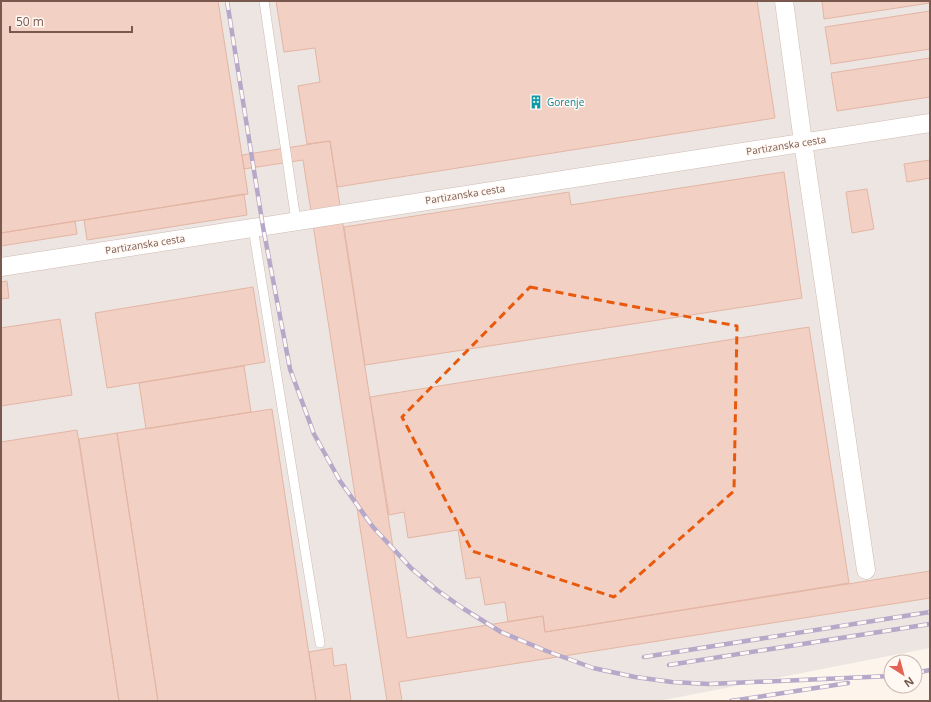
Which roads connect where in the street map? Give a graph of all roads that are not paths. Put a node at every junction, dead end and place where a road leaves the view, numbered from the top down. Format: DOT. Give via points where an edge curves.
graph roads {
  1 [pos="264,1"];
  2 [pos="784,1"];
  3 [pos="930,123"];
  4 [pos="803,142"];
  5 [pos="296,221"];
  6 [pos="253,228"];
  7 [pos="1,267"];
  8 [pos="866,570"];
  9 [pos="320,643"];
  1 -- 5 [label="lane"];
  2 -- 4 [label="street"];
  3 -- 4 [label="street, Partizanska cesta"];
  4 -- 5 [label="street, Partizanska cesta"];
  4 -- 8 [label="street"];
  5 -- 6 [label="street, Partizanska cesta"];
  6 -- 7 [label="street, Partizanska cesta"];
  6 -- 9 [label="lane"];
}
